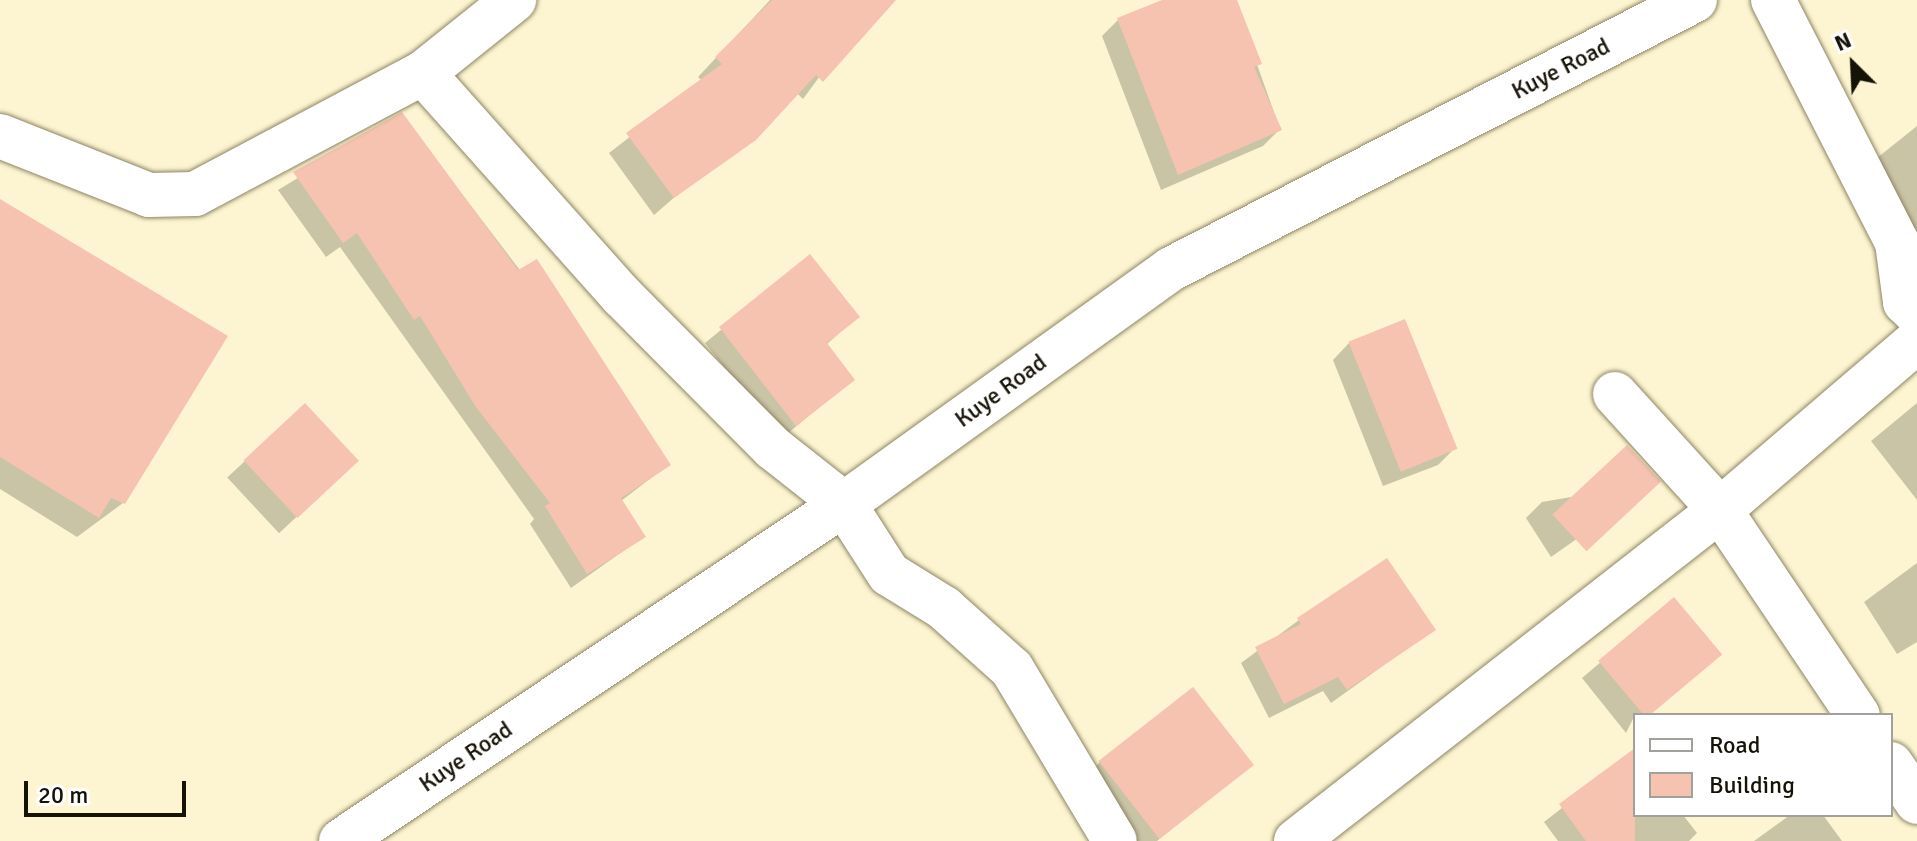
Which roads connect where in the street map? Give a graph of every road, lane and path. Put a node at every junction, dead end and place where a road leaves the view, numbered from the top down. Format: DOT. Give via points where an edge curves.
graph roads {
  1 [pos="514,0"];
  2 [pos="1695,0"];
  3 [pos="1773,0"];
  4 [pos="423,73"];
  5 [pos="0,136"];
  6 [pos="1917,314"];
  7 [pos="1917,341"];
  8 [pos="1615,394"];
  9 [pos="844,504"];
  10 [pos="1720,510"];
  11 [pos="1857,713"];
  12 [pos="1893,767"];
  13 [pos="1917,802"];
  14 [pos="341,841"];
  15 [pos="1115,841"];
  16 [pos="1296,841"];
  1 -- 4 [label="street"];
  2 -- 9 [label="street, Kuye Road" via="1171,269"];
  3 -- 6 [label="street" via="1897,242 1905,302"];
  4 -- 5 [label="street" via="195,194 149,195"];
  4 -- 9 [label="street" via="622,296 773,448"];
  7 -- 10 [label="street"];
  8 -- 10 [label="street"];
  9 -- 14 [label="street, Kuye Road"];
  9 -- 15 [label="street" via="889,574 944,608 1012,669"];
  10 -- 11 [label="street"];
  10 -- 16 [label="street"];
  12 -- 13 [label="street"];
}
